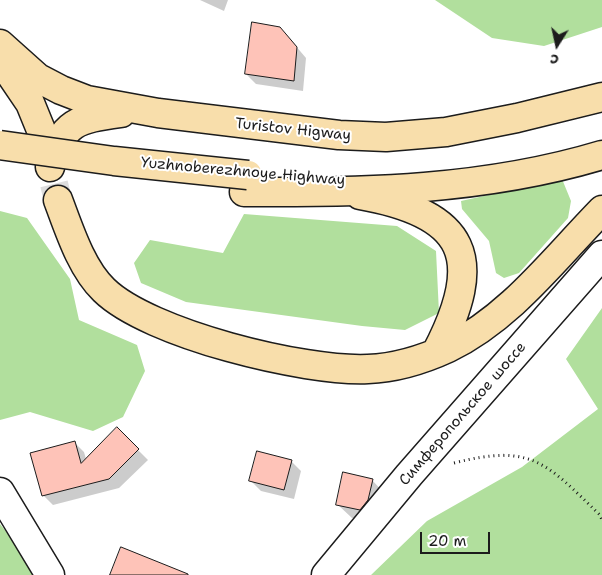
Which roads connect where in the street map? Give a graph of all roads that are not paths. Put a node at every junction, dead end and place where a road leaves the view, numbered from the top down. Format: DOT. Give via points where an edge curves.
graph roads {
  1 [pos="0,44"];
  2 [pos="0,59"];
  3 [pos="602,97"];
  4 [pos="158,113"];
  5 [pos="41,130"];
  6 [pos="0,145"];
  7 [pos="601,152"];
  8 [pos="0,163"];
  9 [pos="50,167"];
  10 [pos="246,184"];
  11 [pos="347,193"];
  12 [pos="58,200"];
  13 [pos="602,210"];
  14 [pos="602,255"];
  15 [pos="436,353"];
  16 [pos="0,492"];
  17 [pos="50,575"];
  18 [pos="326,575"];
  1 -- 4 [label="main road, Turistov Higway" via="38,78 60,90 87,100"];
  2 -- 5 [label="main road" via="30,103"];
  3 -- 4 [label="main road, Turistov Higway" via="455,130 386,137 281,130"];
  4 -- 9 [label="main road" via="127,112 80,121 57,144"];
  6 -- 10 [label="main road, Yuzhnoberezhnoye Highway, bridge"];
  7 -- 10 [label="main road, Yuzhnoberezhnoye Highway" via="418,176"];
  7 -- 11 [label="main road, Yuzhnoberezhnoye Highway" via="493,178 415,189"];
  8 -- 10 [label="main road, Yuzhnoberezhnoye Highway" via="120,180"];
  10 -- 11 [label="main road, Yuzhnoberezhnoye Highway"];
  11 -- 15 [label="main road" via="389,200 424,214 440,223 455,240 462,257 463,280 458,305"];
  12 -- 15 [label="main road" via="80,252 99,283 124,306 146,318 230,346 317,366 367,369 400,366"];
  13 -- 15 [label="main road" via="505,308 481,328"];
  14 -- 18 [label="street, Симферопольское шоссе" via="409,474"];
  16 -- 17 [label="street"];
}
